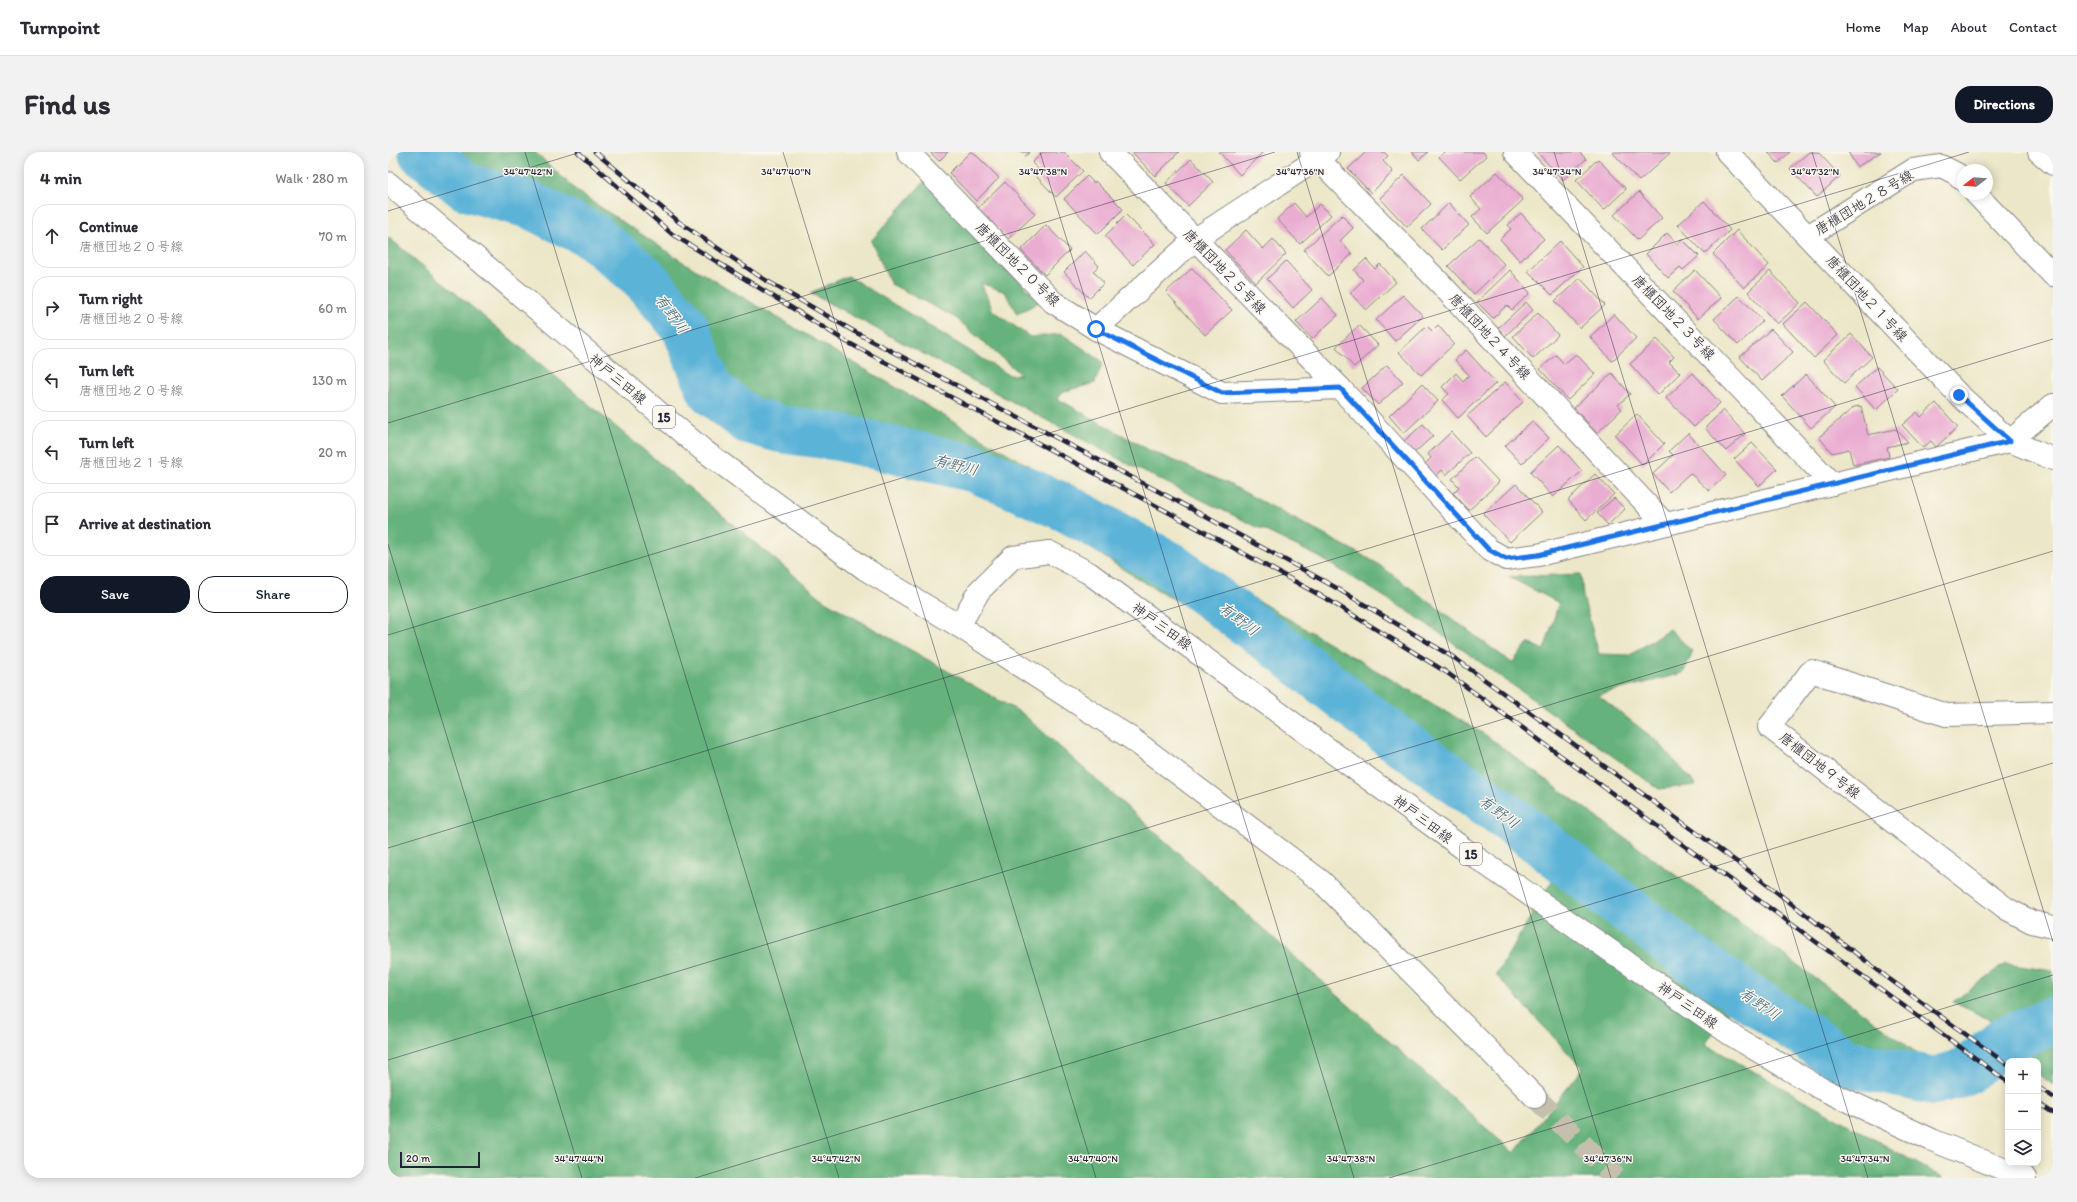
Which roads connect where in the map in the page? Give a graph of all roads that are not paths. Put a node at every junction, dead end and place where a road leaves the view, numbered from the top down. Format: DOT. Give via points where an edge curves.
graph roads {
  1 [pos="908,152"];
  2 [pos="1110,152"];
  3 [pos="1515,152"];
  4 [pos="1727,152"];
  5 [pos="2039,152"];
  6 [pos="1319,154"];
  7 [pos="2053,164"];
  8 [pos="1957,174"];
  9 [pos="388,183"];
  10 [pos="1982,200"];
  11 [pos="1808,236"];
  12 [pos="1194,240"];
  13 [pos="2053,275"];
  14 [pos="1096,329"];
  15 [pos="1340,388"];
  16 [pos="2053,405"];
  17 [pos="2010,441"];
  18 [pos="2053,459"];
  19 [pos="1832,484"];
  20 [pos="1665,524"];
  21 [pos="959,626"];
  22 [pos="2053,712"];
  23 [pos="2053,927"];
  24 [pos="1535,1097"];
  25 [pos="2025,1178"];
  1 -- 14 [label="street, 唐櫃団地２０号線" via="1053,302"];
  2 -- 12 [label="street, 唐櫃団地２５号線"];
  3 -- 19 [label="street, 唐櫃団地２３号線"];
  4 -- 11 [label="street, 唐櫃団地２１号線"];
  5 -- 7 [label="street"];
  6 -- 12 [label="street"];
  6 -- 20 [label="street, 唐櫃団地２４号線"];
  8 -- 11 [label="street, 唐櫃団地２８号線" via="1940,166 1914,170"];
  9 -- 21 [label="street, 神戸三田線 / 15" via="703,450 865,569"];
  10 -- 13 [label="street"];
  11 -- 17 [label="street, 唐櫃団地２１号線" via="1959,395"];
  12 -- 14 [label="street"];
  12 -- 15 [label="street, 唐櫃団地２５号線"];
  14 -- 15 [label="street, 唐櫃団地２０号線" via="1222,393"];
  15 -- 20 [label="street" via="1488,549 1506,559 1538,555"];
  16 -- 17 [label="street"];
  17 -- 18 [label="street"];
  17 -- 19 [label="street"];
  19 -- 20 [label="street"];
  21 -- 24 [label="street, 神戸三田線 / 15" via="1132,739 1321,880"];
  21 -- 25 [label="street, 神戸三田線 / 15" via="979,591 1013,557 1049,552 1089,573 1464,849 1730,1034 1820,1088 1932,1140"];
  22 -- 23 [label="street, 唐櫃団地９号線" via="1946,715 1811,671 1769,727 2006,909 2032,922"];
}
